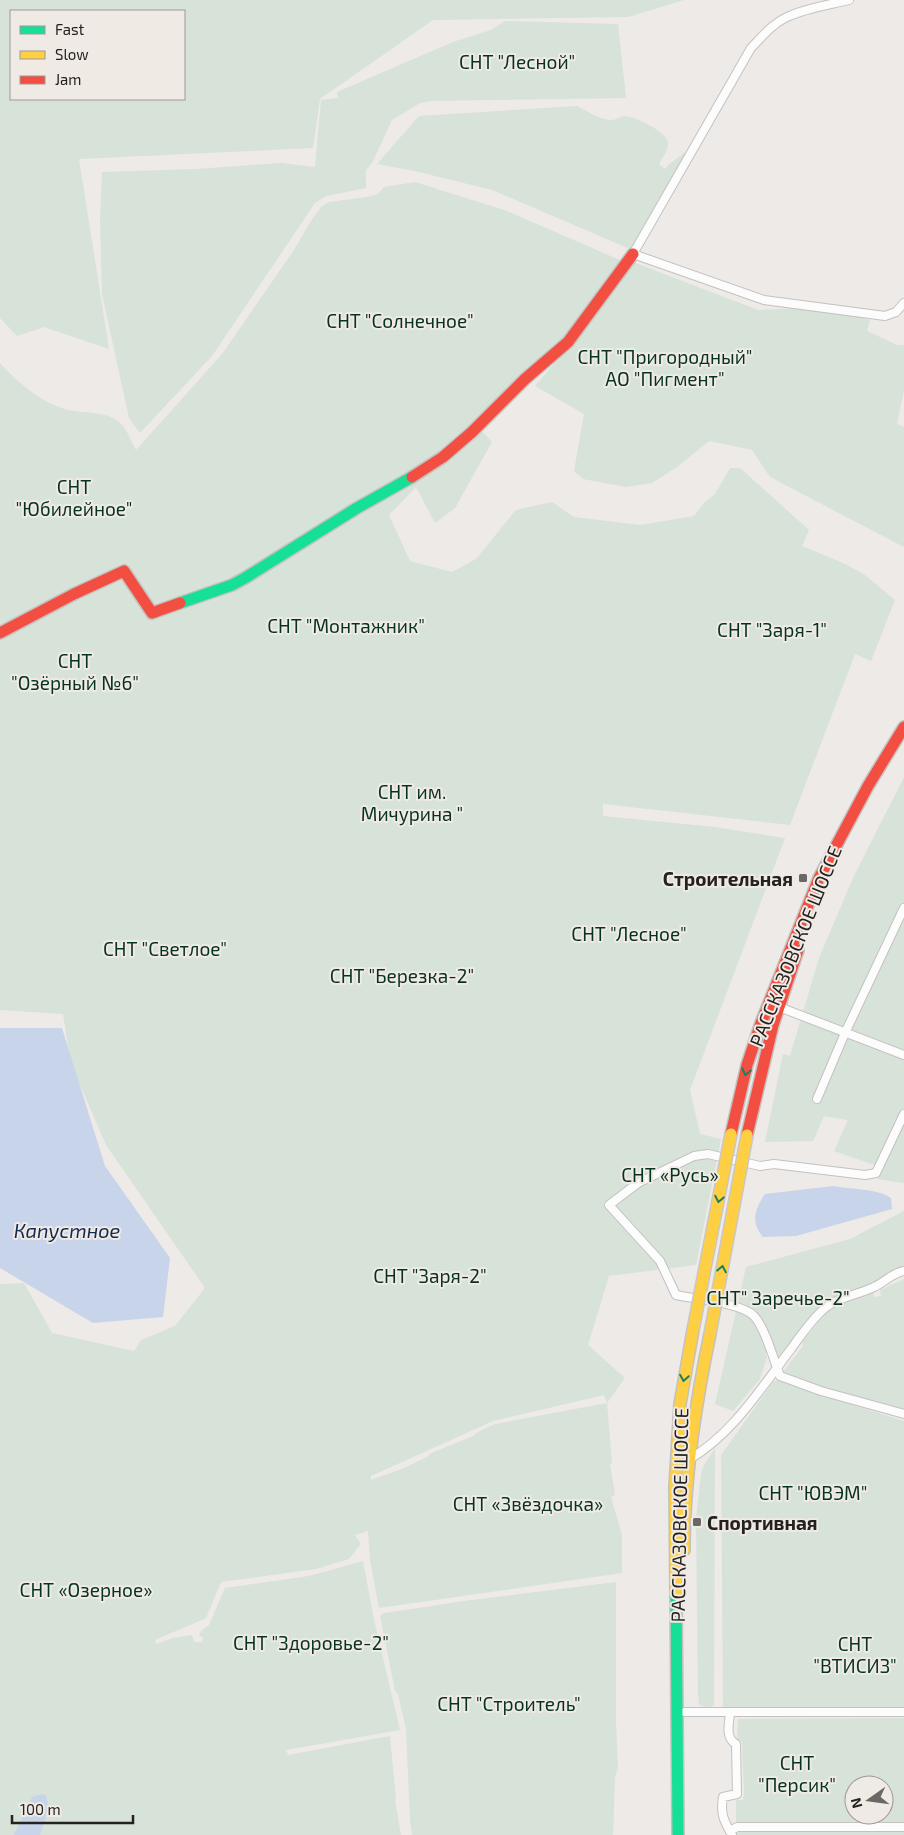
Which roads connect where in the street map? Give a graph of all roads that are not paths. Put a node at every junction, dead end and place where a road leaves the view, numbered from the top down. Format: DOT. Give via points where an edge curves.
graph roads {
  1 [pos="849,0"];
  2 [pos="633,254"];
  3 [pos="904,302"];
  4 [pos="0,634"];
  5 [pos="904,726"];
  6 [pos="904,733"];
  7 [pos="904,908"];
  8 [pos="779,1006"];
  9 [pos="844,1033"];
  10 [pos="904,1055"];
  11 [pos="817,1099"];
  12 [pos="904,1114"];
  13 [pos="904,1271"];
  14 [pos="777,1368"];
  15 [pos="904,1414"];
  16 [pos="688,1460"];
  17 [pos="685,1712"];
  18 [pos="904,1712"];
  19 [pos="730,1713"];
  20 [pos="904,1827"];
  21 [pos="731,1833"];
  22 [pos="678,1835"];
  23 [pos="684,1835"];
  1 -- 2 [label="street" via="786,18 768,30 751,48"];
  2 -- 3 [label="street" via="764,300 885,316 896,312"];
  2 -- 4 [label="main road" via="568,342 472,432 420,473 232,585 152,613 124,571"];
  5 -- 22 [label="main road, РАССКАЗОВСКОЕ ШОССЕ, one-way, bridge" via="819,878 761,1023 747,1065 731,1134 680,1404 675,1487"];
  6 -- 8 [label="main road, РАССКАЗОВСКОЕ ШОССЕ" via="827,878 804,931"];
  7 -- 9 [label="street"];
  8 -- 9 [label="street"];
  16 -- 8 [label="main road, РАССКАЗОВСКОЕ ШОССЕ, one-way, bridge" via="697,1392 747,1135"];
  9 -- 10 [label="street"];
  9 -- 11 [label="street"];
  12 -- 14 [label="street" via="876,1173 865,1175 774,1164 760,1166 708,1154 694,1156 638,1183 609,1205 660,1261 676,1296 742,1308 755,1317"];
  13 -- 14 [label="street" via="824,1309"];
  14 -- 15 [label="street" via="780,1376 821,1391"];
  14 -- 16 [label="street" via="733,1424 700,1454"];
  16 -- 17 [label="main road, РАССКАЗОВСКОЕ ШОССЕ" via="683,1537"];
  17 -- 19 [label="street"];
  17 -- 23 [label="main road, РАССКАЗОВСКОЕ ШОССЕ"];
  18 -- 19 [label="street"];
  19 -- 21 [label="street" via="729,1738 736,1744 738,1794 723,1797 723,1818"];
  20 -- 21 [label="street" via="737,1827"];
}
